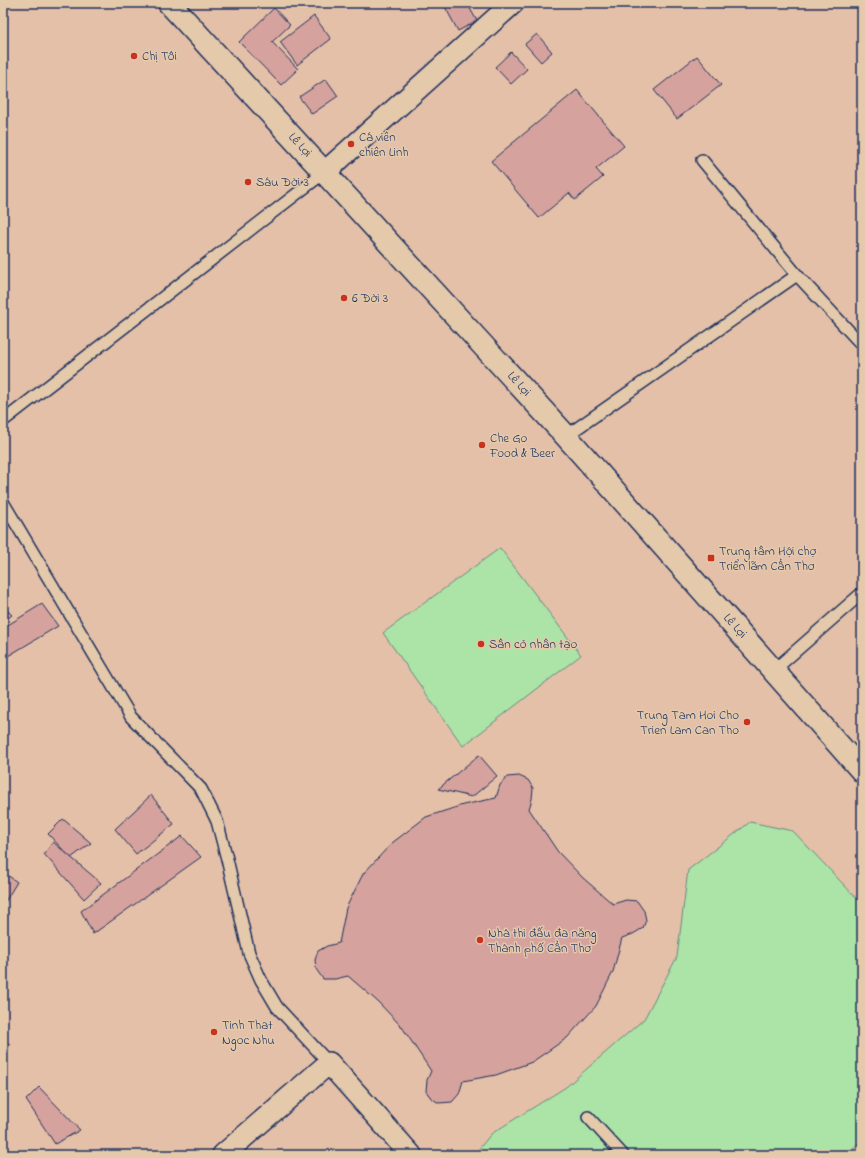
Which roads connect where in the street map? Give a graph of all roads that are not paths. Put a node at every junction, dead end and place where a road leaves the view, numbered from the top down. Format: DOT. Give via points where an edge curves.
graph roads {
  1 [pos="169,3"];
  2 [pos="513,3"];
  3 [pos="702,160"];
  4 [pos="324,172"];
  5 [pos="797,275"];
  6 [pos="862,345"];
  7 [pos="3,421"];
  8 [pos="566,436"];
  9 [pos="3,502"];
  10 [pos="862,593"];
  11 [pos="774,670"];
  12 [pos="862,771"];
  13 [pos="329,1063"];
  14 [pos="588,1116"];
  15 [pos="223,1155"];
  16 [pos="411,1155"];
  17 [pos="624,1155"];
  1 -- 4 [label="street, Lê Lợi"];
  2 -- 4 [label="street"];
  3 -- 5 [label="lane"];
  4 -- 7 [label="lane"];
  4 -- 8 [label="street, Lê Lợi"];
  5 -- 6 [label="lane"];
  5 -- 8 [label="lane"];
  8 -- 11 [label="street, Lê Lợi"];
  9 -- 13 [label="lane" via="131,717 201,789 217,821 249,953 261,980 277,1006"];
  10 -- 11 [label="lane"];
  11 -- 12 [label="street, Lê Lợi"];
  13 -- 15 [label="street"];
  13 -- 16 [label="street"];
  14 -- 17 [label="lane"];
}
